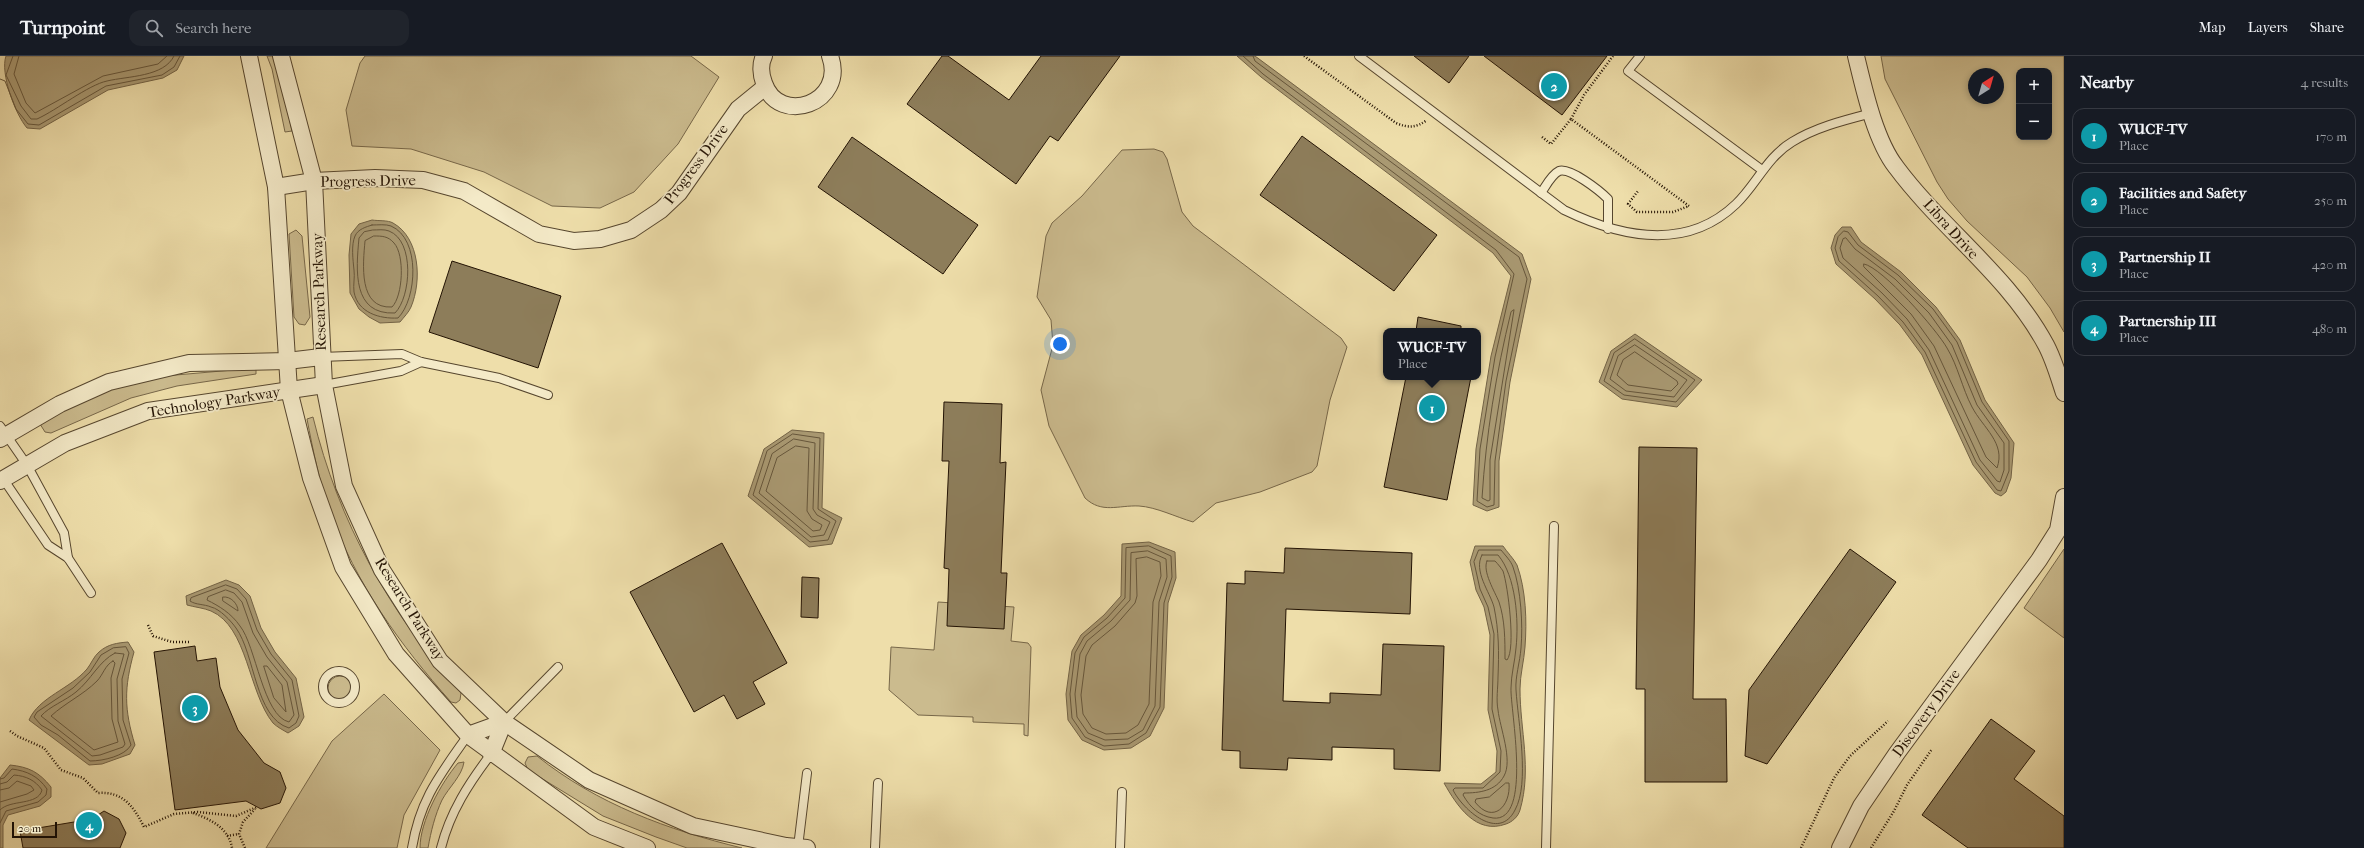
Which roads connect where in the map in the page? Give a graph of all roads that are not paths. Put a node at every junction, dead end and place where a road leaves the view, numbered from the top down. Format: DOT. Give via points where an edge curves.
graph roads {
  1 [pos="249,56"];
  2 [pos="281,56"];
  3 [pos="764,56"];
  4 [pos="830,56"];
  5 [pos="1359,56"];
  6 [pos="1640,56"];
  7 [pos="1856,56"];
  8 [pos="765,87"];
  9 [pos="1872,113"];
  10 [pos="1762,170"];
  11 [pos="314,182"];
  12 [pos="276,187"];
  13 [pos="1541,193"];
  14 [pos="1608,229"];
  15 [pos="2046,345"];
  16 [pos="2064,356"];
  17 [pos="321,357"];
  18 [pos="287,360"];
  19 [pos="421,362"];
  20 [pos="324,385"];
  21 [pos="289,390"];
  22 [pos="2064,393"];
  23 [pos="548,395"];
  24 [pos="2,433"];
  25 [pos="27,465"];
  26 [pos="1,478"];
  27 [pos="2064,497"];
  28 [pos="1554,526"];
  29 [pos="68,558"];
  30 [pos="91,593"];
  31 [pos="558,667"];
  32 [pos="326,696"];
  33 [pos="504,722"];
  34 [pos="468,735"];
  35 [pos="490,754"];
  36 [pos="807,773"];
  37 [pos="878,782"];
  38 [pos="1122,792"];
  39 [pos="412,848"];
  40 [pos="441,848"];
  41 [pos="647,848"];
  42 [pos="802,848"];
  43 [pos="874,848"];
  44 [pos="1120,848"];
  45 [pos="1546,848"];
  46 [pos="1840,848"];
  1 -- 12 [label="street, Research Parkway"];
  2 -- 11 [label="street, Research Parkway"];
  3 -- 8 [label="street" via="761,71"];
  4 -- 8 [label="street" via="833,74 831,84 825,94 816,101 799,106 782,103"];
  5 -- 13 [label="lane"];
  6 -- 10 [label="lane" via="1628,71"];
  7 -- 9 [label="street, Libra Drive"];
  8 -- 11 [label="street, Progress Drive" via="738,109 678,193 661,210 631,230 600,239 574,241 539,234 464,191 423,180 375,178"];
  9 -- 10 [label="lane" via="1834,123 1792,142 1773,156"];
  9 -- 15 [label="street, Libra Drive" via="1895,166 1963,244 2009,291"];
  10 -- 14 [label="lane" via="1736,204 1707,226 1684,233 1655,235"];
  11 -- 12 [label="street, Progress Drive"];
  11 -- 17 [label="street, Research Parkway"];
  12 -- 18 [label="street, Research Parkway"];
  13 -- 14 [label="lane" via="1564,210"];
  13 -- 14 [label="lane" via="1553,175 1560,171 1570,172 1602,192 1608,199"];
  15 -- 16 [label="street"];
  15 -- 22 [label="street, Libra Drive"];
  17 -- 18 [label="street, Technology Parkway"];
  17 -- 19 [label="lane" via="402,354"];
  17 -- 20 [label="street, Research Parkway"];
  18 -- 21 [label="street, Research Parkway"];
  18 -- 24 [label="street, Technology Parkway" via="189,363 109,382"];
  19 -- 20 [label="lane" via="401,371"];
  19 -- 23 [label="lane" via="499,378"];
  20 -- 21 [label="street, Technology Parkway"];
  20 -- 33 [label="street, Research Parkway" via="344,486 382,570 440,661"];
  21 -- 25 [label="street, Technology Parkway" via="148,411 65,443"];
  21 -- 34 [label="street, Research Parkway" via="311,478 343,567 396,654"];
  24 -- 25 [label="lane"];
  25 -- 26 [label="street, Technology Parkway"];
  25 -- 29 [label="lane" via="64,533"];
  26 -- 29 [label="lane" via="48,546"];
  27 -- 46 [label="street, Discovery Drive" via="2058,530 2022,584 1897,753 1861,806"];
  28 -- 45 [label="lane"];
  29 -- 30 [label="lane"];
  31 -- 33 [label="lane"];
  32 -- 32 [label="lane" via="324,681 331,673 341,671 353,680 353,695 345,702 334,703"];
  33 -- 34 [label="street"];
  33 -- 35 [label="street"];
  33 -- 42 [label="street, Research Parkway" via="589,780 693,826"];
  34 -- 35 [label="street, Research Parkway"];
  34 -- 39 [label="lane" via="424,801 415,828"];
  35 -- 40 [label="lane" via="466,786 447,826"];
  35 -- 41 [label="street, Research Parkway" via="594,827"];
  36 -- 42 [label="lane"];
  37 -- 43 [label="lane"];
  38 -- 44 [label="lane"];
}
